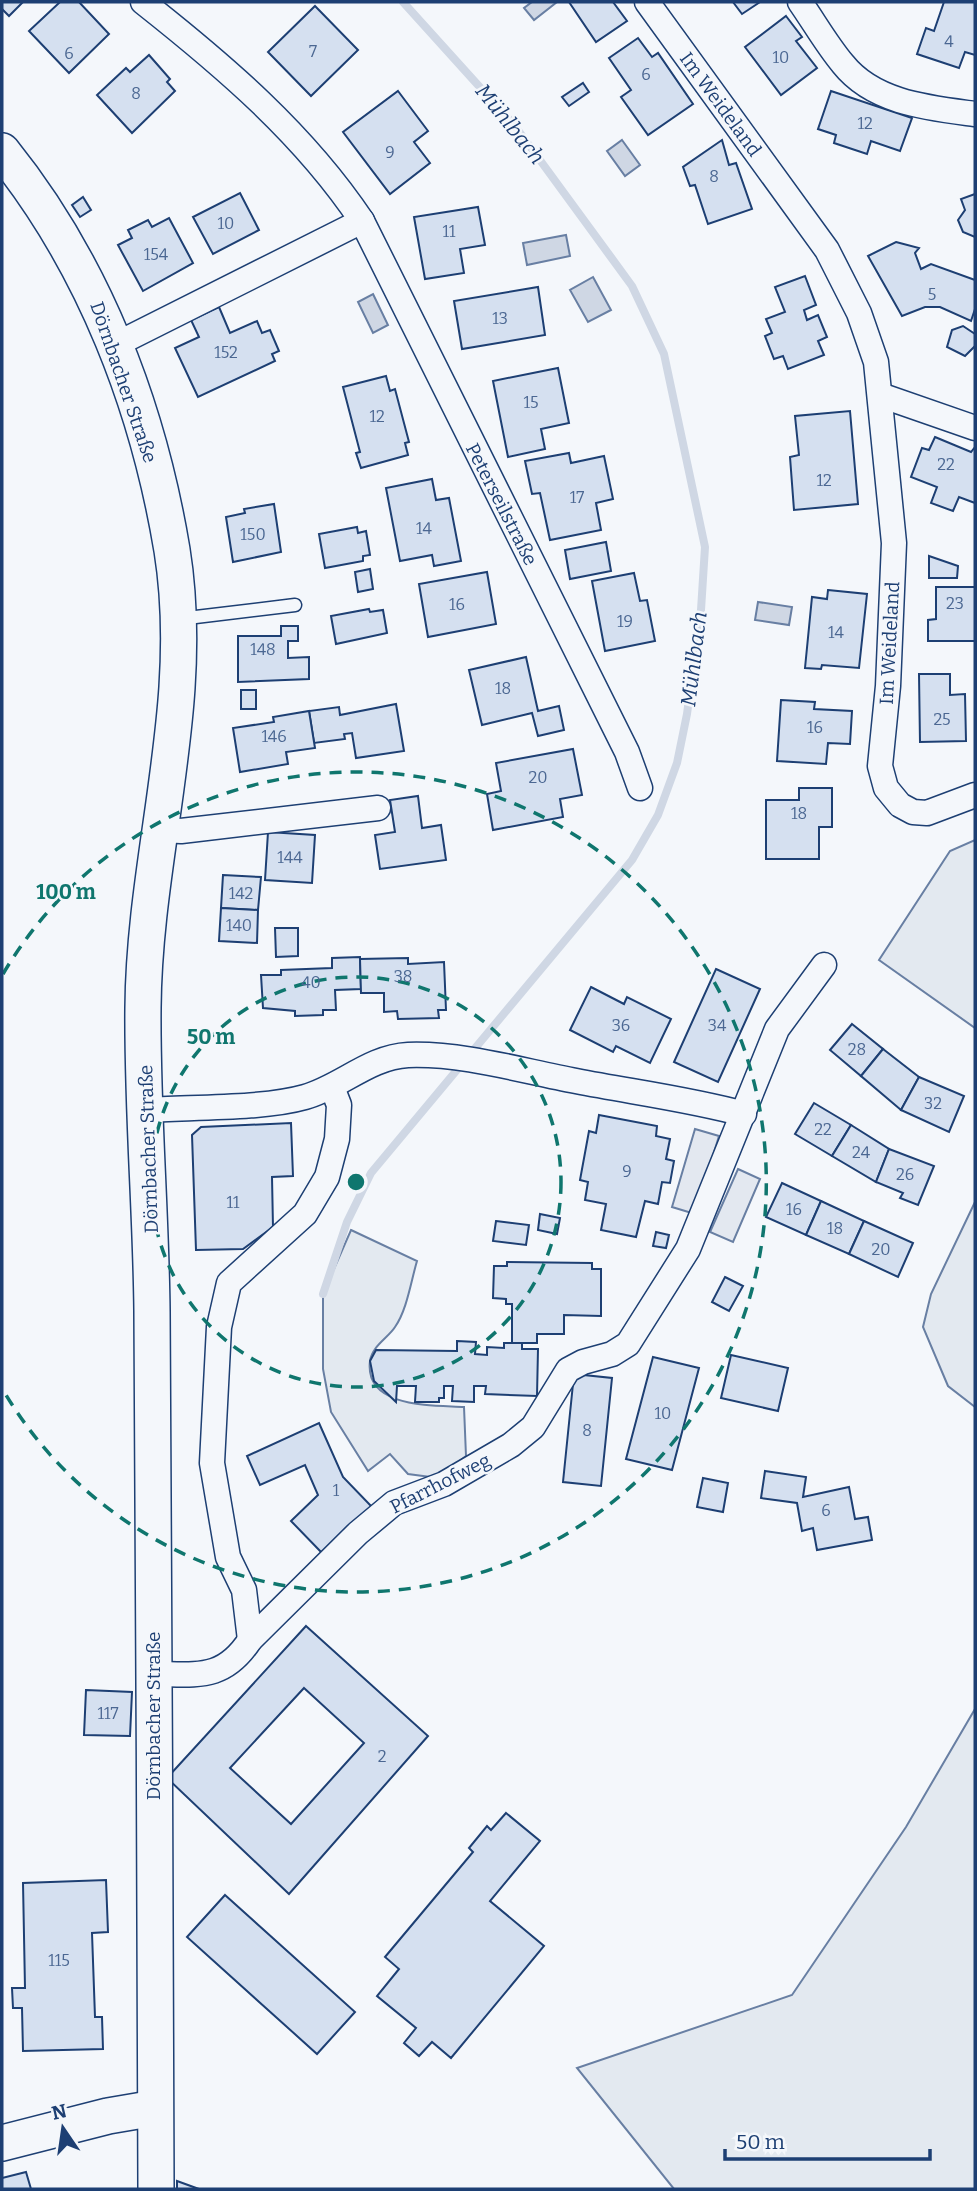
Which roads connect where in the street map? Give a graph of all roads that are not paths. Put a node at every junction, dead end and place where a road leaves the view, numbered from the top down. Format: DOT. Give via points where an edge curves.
graph roads {
  1 [pos="143,2"];
  2 [pos="647,2"];
  3 [pos="800,2"];
  4 [pos="975,114"];
  5 [pos="2,151"];
  6 [pos="362,221"];
  7 [pos="115,345"];
  8 [pos="880,395"];
  9 [pos="975,428"];
  10 [pos="296,605"];
  11 [pos="179,619"];
  12 [pos="640,788"];
  13 [pos="975,795"];
  14 [pos="379,807"];
  15 [pos="161,830"];
  16 [pos="824,965"];
  17 [pos="332,1087"];
  18 [pos="145,1110"];
  19 [pos="744,1114"];
  20 [pos="250,1640"];
  21 [pos="153,1674"];
  22 [pos="156,2108"];
  23 [pos="2,2144"];
  24 [pos="156,2189"];
  1 -- 6 [label="street, Peterseilstraße" via="216,59 275,117"];
  2 -- 8 [label="street, Im Weideland" via="827,250 859,313 876,362"];
  3 -- 4 [label="street" via="844,66 866,85 914,105"];
  5 -- 7 [label="street, Dörnbacher Straße" via="65,242"];
  6 -- 7 [label="street"];
  6 -- 12 [label="street, Peterseilstraße" via="627,752"];
  7 -- 11 [label="street, Dörnbacher Straße" via="144,426 160,490"];
  8 -- 9 [label="street"];
  8 -- 13 [label="street, Im Weideland" via="894,542 880,766 886,788 913,813 927,813"];
  10 -- 11 [label="lane"];
  11 -- 15 [label="street, Dörnbacher Straße" via="179,694"];
  14 -- 15 [label="street"];
  15 -- 18 [label="street, Dörnbacher Straße" via="146,945"];
  16 -- 19 [label="street, Pfarrhofweg" via="777,1029"];
  17 -- 18 [label="street" via="265,1102"];
  17 -- 19 [label="street" via="378,1061 406,1055 442,1056"];
  17 -- 20 [label="street" via="339,1105 337,1139 327,1177 306,1214 229,1283 219,1327 212,1463 229,1558 243,1590"];
  18 -- 21 [label="street, Dörnbacher Straße" via="152,1315"];
  19 -- 20 [label="street, Pfarrhofweg" via="688,1249 628,1345 568,1370 533,1427 511,1445 444,1484 394,1503"];
  20 -- 21 [label="street, Pfarrhofweg" via="237,1659 216,1671"];
  21 -- 22 [label="street, Dörnbacher Straße"];
  22 -- 23 [label="street"];
  22 -- 24 [label="street, Dörnbacher Straße"];
}
